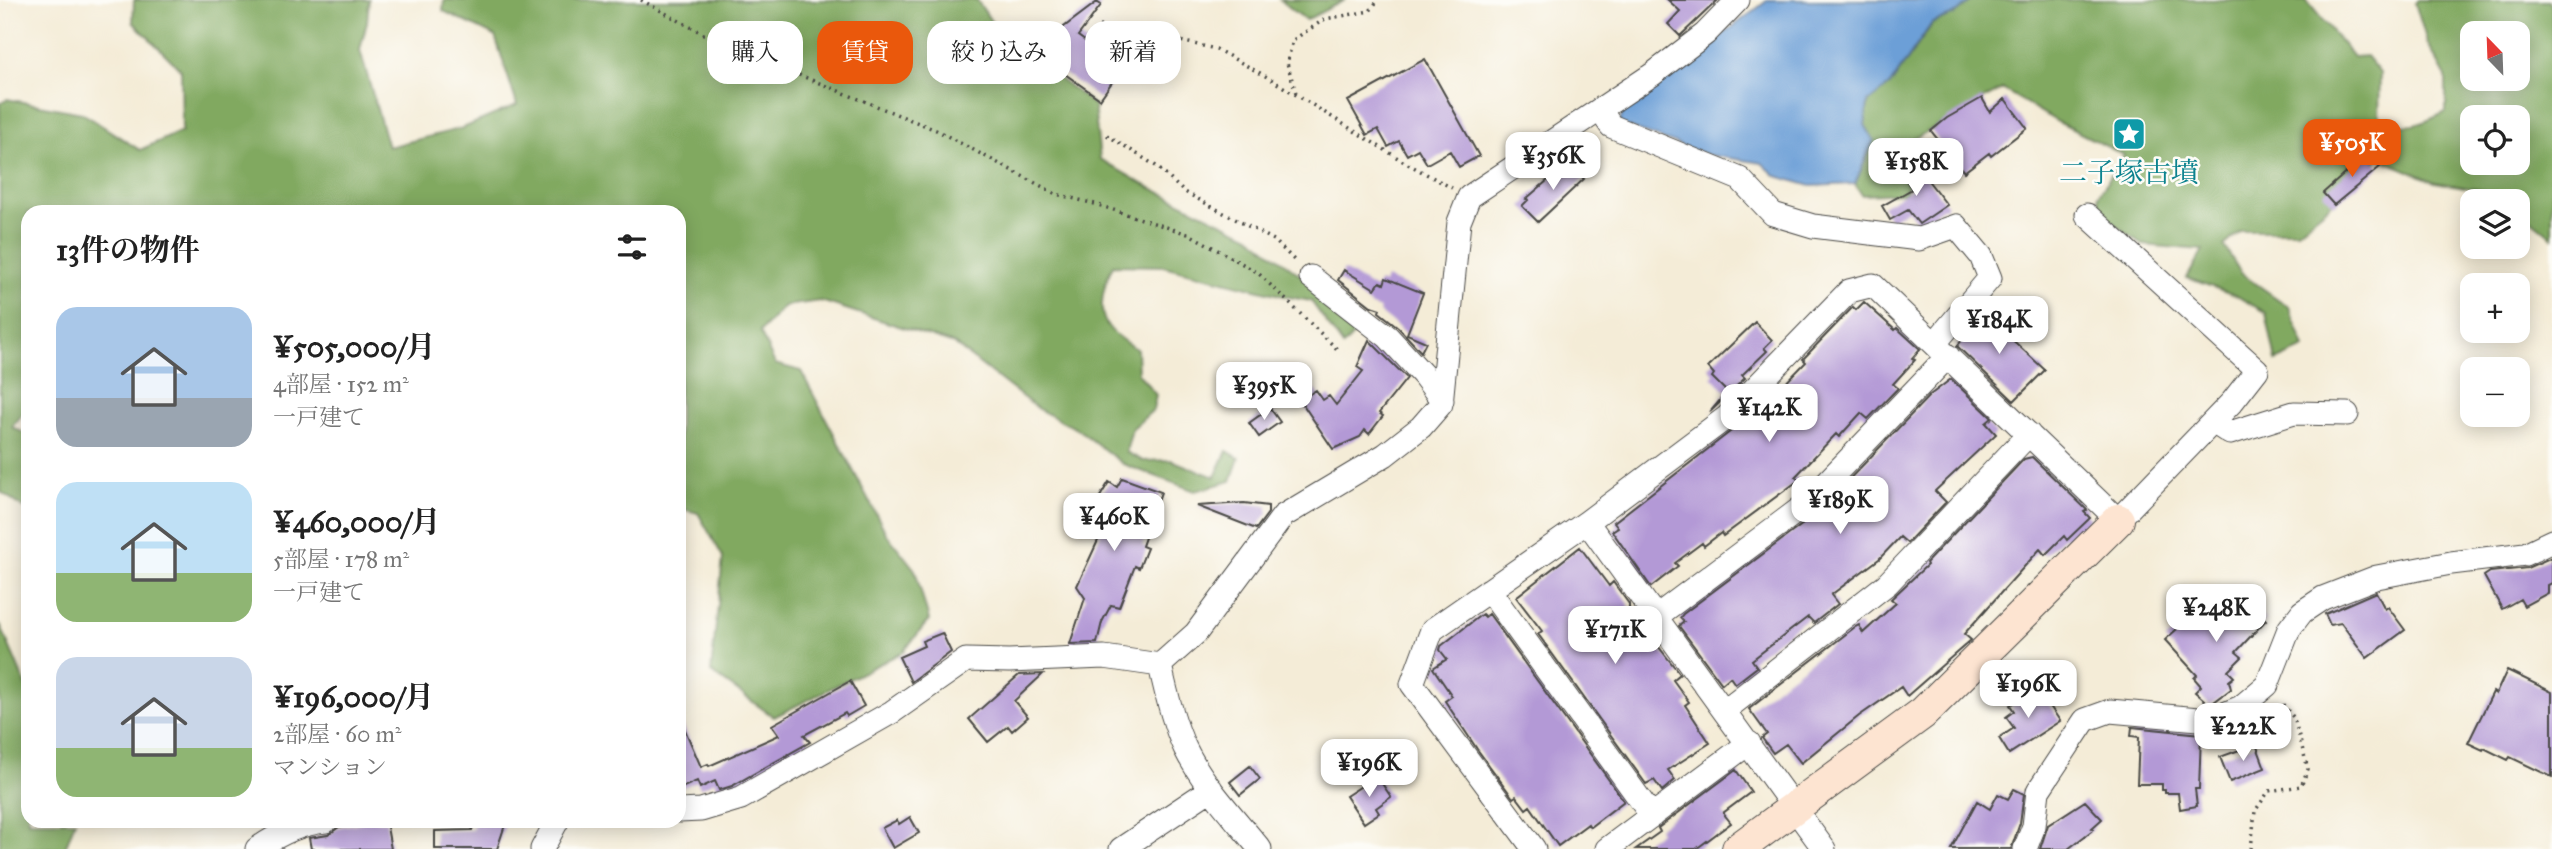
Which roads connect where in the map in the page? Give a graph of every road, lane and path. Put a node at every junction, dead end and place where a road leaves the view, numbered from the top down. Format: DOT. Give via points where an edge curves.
graph roads {
  1 [pos="641,0"];
  2 [pos="1378,0"];
  3 [pos="1738,0"];
  4 [pos="1181,41"];
  5 [pos="1297,95"];
  6 [pos="1600,110"];
  7 [pos="1107,135"];
  8 [pos="1469,197"];
  9 [pos="2087,215"];
  10 [pos="1311,277"];
  11 [pos="1941,350"];
  12 [pos="1339,351"];
  13 [pos="1442,400"];
  14 [pos="2347,414"];
  15 [pos="2213,422"];
  16 [pos="2029,434"];
  17 [pos="2118,520"];
  18 [pos="1587,522"];
  19 [pos="2552,541"];
  20 [pos="1489,590"];
  21 [pos="1657,616"];
  22 [pos="1160,665"];
  23 [pos="2267,685"];
  24 [pos="1725,710"];
  25 [pos="1749,743"];
  26 [pos="1211,789"];
  27 [pos="1796,807"];
  28 [pos="686,811"];
  29 [pos="1652,816"];
  30 [pos="297,828"];
  31 [pos="553,828"];
  32 [pos="257,849"];
  33 [pos="542,849"];
  34 [pos="1121,849"];
  35 [pos="1260,849"];
  36 [pos="1534,849"];
  37 [pos="1607,849"];
  38 [pos="1738,849"];
  39 [pos="1824,849"];
  40 [pos="2025,849"];
  41 [pos="2251,849"];
  1 -- 12 [label="path" via="722,44 936,130 1056,194 1191,235 1258,272"];
  2 -- 5 [label="path" via="1370,11 1325,19 1293,40 1287,63"];
  3 -- 6 [label="street" via="1706,34"];
  4 -- 5 [label="path" via="1216,49"];
  5 -- 8 [label="path"];
  6 -- 8 [label="street"];
  6 -- 11 [label="street" via="1611,126 1740,179 1773,214 1813,226 1919,239 1956,226 1981,256 1990,278"];
  7 -- 10 [label="path" via="1156,166 1183,191 1274,240"];
  8 -- 13 [label="street" via="1459,222"];
  9 -- 15 [label="street" via="2257,370"];
  10 -- 13 [label="street" via="1388,337"];
  11 -- 16 [label="street"];
  11 -- 18 [label="street" via="1873,285 1849,291 1727,416"];
  11 -- 21 [label="street" via="1805,505"];
  13 -- 22 [label="street" via="1421,427 1385,455 1283,516 1196,633"];
  14 -- 15 [label="street" via="2294,413 2230,433"];
  15 -- 17 [label="street"];
  16 -- 17 [label="street"];
  16 -- 24 [label="street" via="1887,584"];
  17 -- 27 [label="street" via="1923,713"];
  18 -- 20 [label="street"];
  18 -- 21 [label="street"];
  19 -- 23 [label="street" via="2525,554 2377,577 2323,598 2302,612 2289,629"];
  20 -- 29 [label="street"];
  20 -- 36 [label="street" via="1432,630 1412,684"];
  21 -- 24 [label="street"];
  22 -- 26 [label="street" via="1185,748"];
  22 -- 28 [label="street" via="1104,657 966,660 891,712 741,798"];
  23 -- 40 [label="street" via="2241,706 2210,720 2110,711 2085,720 2038,790 2034,826"];
  23 -- 41 [label="path" via="2294,718 2308,769 2301,786 2269,791 2256,811"];
  24 -- 25 [label="street"];
  25 -- 27 [label="street"];
  25 -- 29 [label="street"];
  26 -- 34 [label="street"];
  26 -- 35 [label="street"];
  27 -- 38 [label="street"];
  27 -- 39 [label="street"];
  29 -- 37 [label="street"];
  30 -- 32 [label="street"];
  31 -- 33 [label="street"];
}
